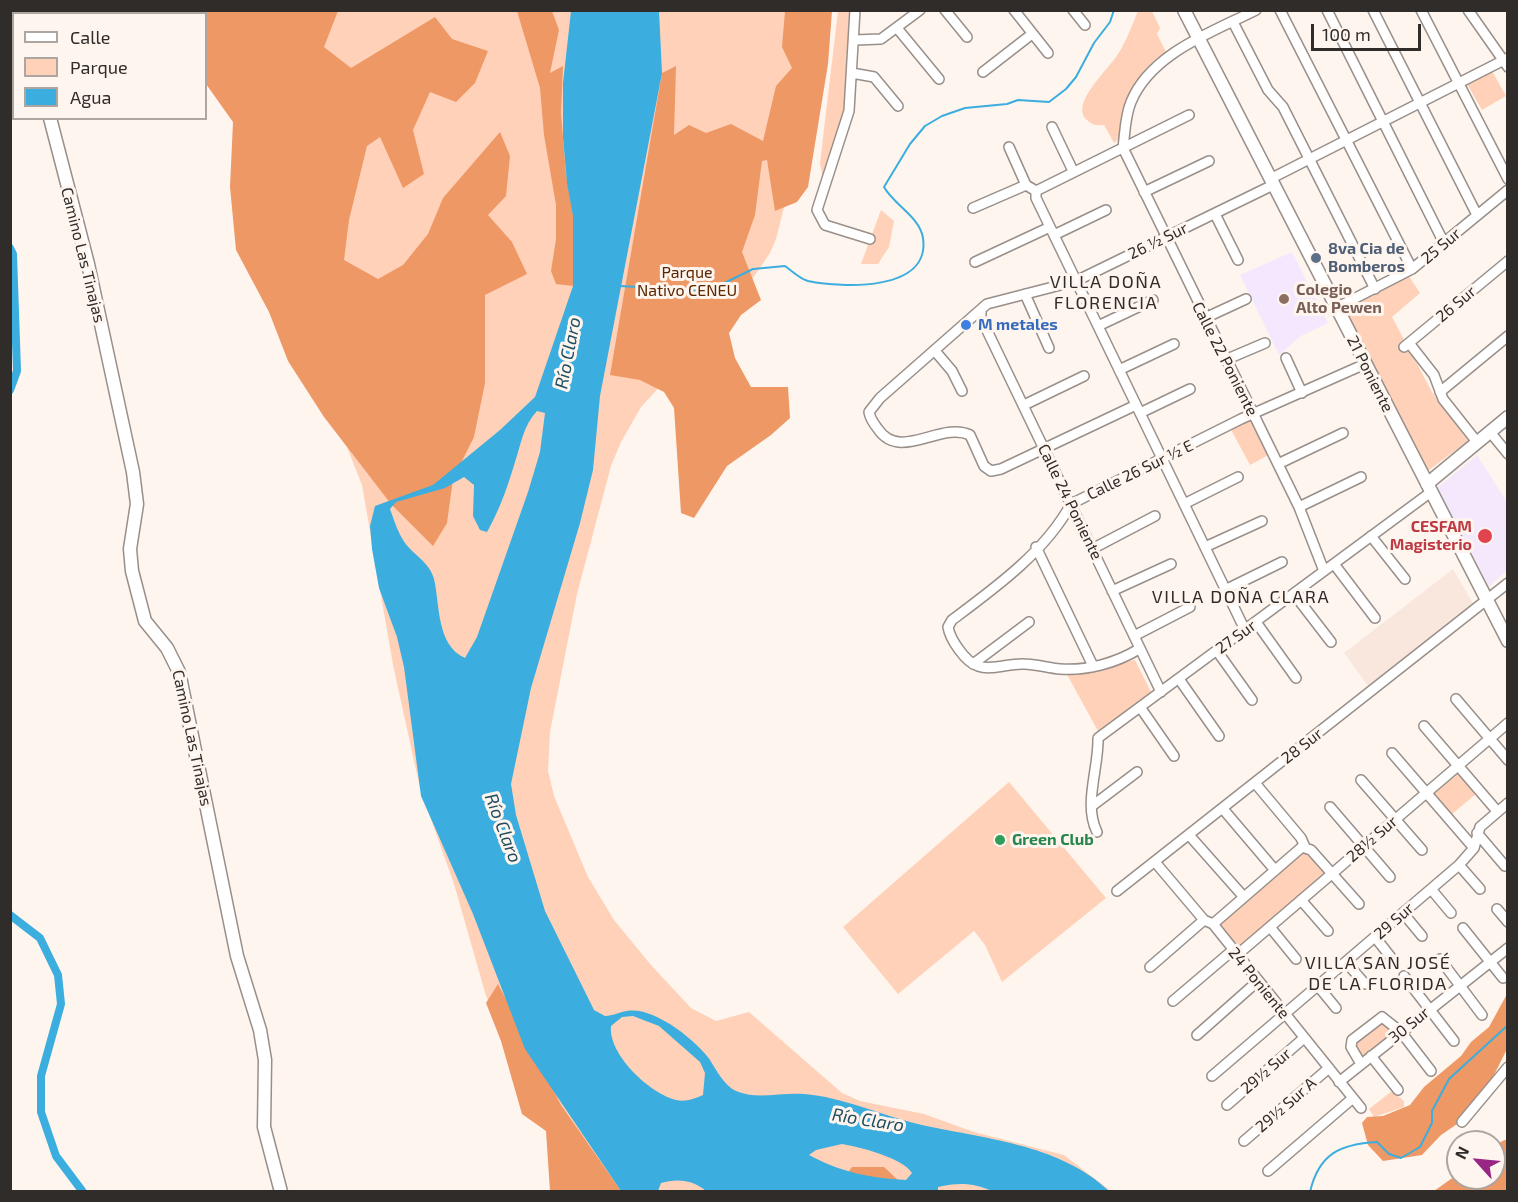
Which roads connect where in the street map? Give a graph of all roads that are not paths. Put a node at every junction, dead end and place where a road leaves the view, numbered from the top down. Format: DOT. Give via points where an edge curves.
graph roads {
  1 [pos="855,10"];
  2 [pos="920,10"];
  3 [pos="945,10"];
  4 [pos="1014,10"];
  5 [pos="1073,10"];
  6 [pos="1184,10"];
  7 [pos="1256,10"];
  8 [pos="1280,10"];
  9 [pos="1327,10"];
  10 [pos="1373,10"];
  11 [pos="1421,10"];
  12 [pos="1468,10"];
  13 [pos="1233,22"];
  14 [pos="1085,25"];
  15 [pos="897,28"];
  16 [pos="1032,34"];
  17 [pos="967,37"];
  18 [pos="1198,38"];
  19 [pos="855,40"];
  20 [pos="1048,53"];
  21 [pos="1506,62"];
  22 [pos="983,72"];
  23 [pos="852,73"];
  24 [pos="939,79"];
  25 [pos="1459,83"];
  26 [pos="1420,103"];
  27 [pos="898,106"];
  28 [pos="1189,115"];
  29 [pos="51,120"];
  30 [pos="1383,121"];
  31 [pos="1052,127"];
  32 [pos="1346,140"];
  33 [pos="1009,147"];
  34 [pos="1123,148"];
  35 [pos="1309,159"];
  36 [pos="1209,161"];
  37 [pos="1073,171"];
  38 [pos="1508,178"];
  39 [pos="1272,182"];
  40 [pos="1026,185"];
  41 [pos="1508,190"];
  42 [pos="1036,191"];
  43 [pos="1144,192"];
  44 [pos="973,208"];
  45 [pos="1106,210"];
  46 [pos="1215,214"];
  47 [pos="1478,216"];
  48 [pos="1052,231"];
  49 [pos="870,238"];
  50 [pos="1166,238"];
  51 [pos="1444,243"];
  52 [pos="1238,260"];
  53 [pos="1508,261"];
  54 [pos="975,262"];
  55 [pos="1412,269"];
  56 [pos="1076,281"];
  57 [pos="1375,289"];
  58 [pos="1025,294"];
  59 [pos="1246,299"];
  60 [pos="1153,300"];
  61 [pos="1336,308"];
  62 [pos="981,312"];
  63 [pos="1204,318"];
  64 [pos="1098,326"];
  65 [pos="1508,336"];
  66 [pos="1265,343"];
  67 [pos="1174,344"];
  68 [pos="1049,348"];
  69 [pos="935,351"];
  70 [pos="1286,358"];
  71 [pos="1225,360"];
  72 [pos="1365,364"];
  73 [pos="1119,370"];
  74 [pos="1084,376"];
  75 [pos="1190,389"];
  76 [pos="962,391"];
  77 [pos="1440,392"];
  78 [pos="1302,393"];
  79 [pos="1024,405"];
  80 [pos="1138,409"];
  81 [pos="1252,414"];
  82 [pos="1508,417"];
  83 [pos="1490,432"];
  84 [pos="1343,433"];
  85 [pos="1477,442"];
  86 [pos="1043,448"];
  87 [pos="1508,454"];
  88 [pos="1162,459"];
  89 [pos="1278,464"];
  90 [pos="1238,477"];
  91 [pos="1361,477"];
  92 [pos="1429,488"];
  93 [pos="1071,504"];
  94 [pos="1184,504"];
  95 [pos="1299,507"];
  96 [pos="1155,516"];
  97 [pos="1262,521"];
  98 [pos="1371,536"];
  99 [pos="1036,547"];
  100 [pos="1205,548"];
  101 [pos="1092,549"];
  102 [pos="1282,562"];
  103 [pos="1171,564"];
  104 [pos="1334,564"];
  105 [pos="1324,571"];
  106 [pos="1405,579"];
  107 [pos="1508,583"];
  108 [pos="1225,590"];
  109 [pos="1112,591"];
  110 [pos="1294,594"];
  111 [pos="1487,601"];
  112 [pos="1191,607"];
  113 [pos="1375,618"];
  114 [pos="1029,622"];
  115 [pos="1256,622"];
  116 [pos="1245,630"];
  117 [pos="1134,636"];
  118 [pos="1508,641"];
  119 [pos="1331,642"];
  120 [pos="1139,649"];
  121 [pos="1217,651"];
  122 [pos="975,665"];
  123 [pos="1092,666"];
  124 [pos="1296,678"];
  125 [pos="1179,679"];
  126 [pos="1161,692"];
  127 [pos="1456,699"];
  128 [pos="1252,700"];
  129 [pos="1140,707"];
  130 [pos="1508,723"];
  131 [pos="1424,726"];
  132 [pos="1219,736"];
  133 [pos="1489,739"];
  134 [pos="1392,753"];
  135 [pos="1174,756"];
  136 [pos="1508,760"];
  137 [pos="1458,765"];
  138 [pos="1137,772"];
  139 [pos="1361,780"];
  140 [pos="1255,783"];
  141 [pos="1426,793"];
  142 [pos="1092,806"];
  143 [pos="1330,807"];
  144 [pos="1504,808"];
  145 [pos="1223,809"];
  146 [pos="1395,819"];
  147 [pos="1097,831"];
  148 [pos="1477,833"];
  149 [pos="1189,835"];
  150 [pos="1305,846"];
  151 [pos="1364,846"];
  152 [pos="1474,848"];
  153 [pos="1422,850"];
  154 [pos="1155,862"];
  155 [pos="1459,865"];
  156 [pos="1505,866"];
  157 [pos="1274,869"];
  158 [pos="1332,874"];
  159 [pos="1390,877"];
  160 [pos="1431,889"];
  161 [pos="1480,890"];
  162 [pos="1117,891"];
  163 [pos="1243,896"];
  164 [pos="1301,900"];
  165 [pos="1359,904"];
  166 [pos="1497,909"];
  167 [pos="1403,913"];
  168 [pos="1450,913"];
  169 [pos="1209,922"];
  170 [pos="1508,922"];
  171 [pos="1270,927"];
  172 [pos="1463,928"];
  173 [pos="1328,931"];
  174 [pos="1422,936"];
  175 [pos="1375,937"];
  176 [pos="1508,948"];
  177 [pos="1235,952"];
  178 [pos="1296,958"];
  179 [pos="1440,959"];
  180 [pos="1393,960"];
  181 [pos="1489,961"];
  182 [pos="1346,962"];
  183 [pos="1150,967"];
  184 [pos="1404,976"];
  185 [pos="1503,978"];
  186 [pos="1258,981"];
  187 [pos="1365,984"];
  188 [pos="1459,985"];
  189 [pos="1318,986"];
  190 [pos="1173,1001"];
  191 [pos="1336,1008"];
  192 [pos="1429,1009"];
  193 [pos="1284,1014"];
  194 [pos="1482,1015"];
  195 [pos="1401,1032"];
  196 [pos="1197,1035"];
  197 [pos="1304,1038"];
  198 [pos="1454,1041"];
  199 [pos="1371,1056"];
  200 [pos="1361,1064"];
  201 [pos="1508,1067"];
  202 [pos="1329,1068"];
  203 [pos="1431,1071"];
  204 [pos="1212,1076"];
  205 [pos="1340,1082"];
  206 [pos="1398,1090"];
  207 [pos="1353,1098"];
  208 [pos="1227,1105"];
  209 [pos="1360,1108"];
  210 [pos="1462,1122"];
  211 [pos="1244,1142"];
  212 [pos="1268,1171"];
  213 [pos="281,1191"];
  1 -- 19 [label="street"];
  2 -- 15 [label="street"];
  3 -- 17 [label="street"];
  4 -- 16 [label="street"];
  5 -- 14 [label="street"];
  6 -- 18 [label="street, 21 Poniente"];
  7 -- 13 [label="street"];
  8 -- 32 [label="street"];
  9 -- 30 [label="street"];
  10 -- 26 [label="street"];
  11 -- 25 [label="street"];
  12 -- 21 [label="street"];
  13 -- 18 [label="street"];
  13 -- 35 [label="street"];
  15 -- 19 [label="street" via="881,39"];
  15 -- 24 [label="street"];
  16 -- 20 [label="street"];
  16 -- 22 [label="street"];
  18 -- 34 [label="street" via="1169,57 1136,91 1128,110"];
  18 -- 39 [label="street, 21 Poniente"];
  19 -- 23 [label="street"];
  21 -- 25 [label="street, 26 ½ Sur"];
  23 -- 27 [label="street" via="874,77"];
  23 -- 49 [label="street" via="848,116 818,210 825,225"];
  25 -- 26 [label="street, 26 ½ Sur"];
  25 -- 38 [label="street"];
  26 -- 30 [label="street, 26 ½ Sur"];
  26 -- 47 [label="street"];
  28 -- 34 [label="street"];
  29 -- 213 [label="street, Camino Las Tinajas" via="134,472 137,504 130,549 132,571 145,621 167,648 179,672 237,956 260,1030 265,1060 265,1133"];
  30 -- 32 [label="street, 26 ½ Sur"];
  30 -- 51 [label="street"];
  31 -- 37 [label="street"];
  32 -- 35 [label="street, 26 ½ Sur"];
  32 -- 55 [label="street"];
  33 -- 40 [label="street"];
  34 -- 37 [label="street"];
  34 -- 43 [label="street, Calle 22 Poniente"];
  35 -- 39 [label="street, 26 ½ Sur"];
  35 -- 57 [label="street"];
  36 -- 43 [label="street"];
  37 -- 42 [label="street"];
  39 -- 46 [label="street, 26 ½ Sur"];
  39 -- 61 [label="street, 21 Poniente"];
  40 -- 42 [label="street"];
  40 -- 44 [label="street"];
  41 -- 47 [label="street, 25 Sur"];
  42 -- 48 [label="street"];
  43 -- 50 [label="street, Calle 22 Poniente"];
  45 -- 48 [label="street"];
  46 -- 50 [label="street, 26 ½ Sur"];
  46 -- 52 [label="street"];
  47 -- 51 [label="street, 25 Sur"];
  48 -- 54 [label="street"];
  48 -- 56 [label="street"];
  50 -- 56 [label="street, 26 ½ Sur"];
  50 -- 63 [label="street, Calle 22 Poniente"];
  51 -- 55 [label="street, 25 Sur"];
  53 -- 77 [label="street, 26 Sur" via="1406,345 1434,375"];
  55 -- 57 [label="street, 25 Sur"];
  56 -- 58 [label="street, 26 ½ Sur"];
  56 -- 64 [label="street"];
  57 -- 61 [label="street, 25 Sur"];
  58 -- 62 [label="street, 26 ½ Sur" via="987,304"];
  58 -- 68 [label="street"];
  59 -- 63 [label="street"];
  60 -- 64 [label="street"];
  61 -- 72 [label="street, 21 Poniente"];
  62 -- 69 [label="street, 26 ½ Sur"];
  62 -- 79 [label="street, Calle 24 Poniente"];
  63 -- 71 [label="street, Calle 22 Poniente"];
  64 -- 73 [label="street"];
  65 -- 77 [label="street"];
  66 -- 71 [label="street"];
  67 -- 73 [label="street"];
  69 -- 76 [label="street"];
  69 -- 86 [label="street, 26 ½ Sur" via="869,412 884,438 895,443 959,432 970,435 984,466 991,471"];
  70 -- 78 [label="street"];
  71 -- 81 [label="street, Calle 22 Poniente"];
  72 -- 78 [label="street, Calle 26 Sur ½ E"];
  72 -- 92 [label="street, 21 Poniente"];
  73 -- 80 [label="street"];
  74 -- 79 [label="street"];
  75 -- 80 [label="street"];
  77 -- 85 [label="street"];
  78 -- 81 [label="street, Calle 26 Sur ½ E"];
  79 -- 86 [label="street, Calle 24 Poniente"];
  80 -- 86 [label="street"];
  80 -- 88 [label="street"];
  81 -- 88 [label="street, Calle 26 Sur ½ E"];
  81 -- 89 [label="street, Calle 22 Poniente"];
  82 -- 83 [label="street, 27 Sur"];
  83 -- 85 [label="street, 27 Sur"];
  83 -- 87 [label="street"];
  84 -- 89 [label="street"];
  85 -- 92 [label="street, 27 Sur"];
  86 -- 93 [label="street, Calle 24 Poniente"];
  88 -- 93 [label="street, Calle 26 Sur ½ E"];
  88 -- 94 [label="street"];
  89 -- 95 [label="street, Calle 22 Poniente"];
  90 -- 94 [label="street"];
  91 -- 95 [label="street"];
  92 -- 98 [label="street, 27 Sur"];
  92 -- 111 [label="street, 21 Poniente"];
  93 -- 99 [label="street, Calle 26 Sur ½ E"];
  93 -- 101 [label="street, Calle 24 Poniente"];
  94 -- 100 [label="street"];
  95 -- 105 [label="street, Calle 22 Poniente"];
  96 -- 101 [label="street"];
  97 -- 100 [label="street"];
  98 -- 104 [label="street, 27 Sur"];
  98 -- 106 [label="street"];
  99 -- 122 [label="street, Calle 26 Sur ½ E" via="1000,583 950,623 950,636"];
  99 -- 123 [label="street"];
  100 -- 108 [label="street"];
  101 -- 109 [label="street, Calle 24 Poniente"];
  102 -- 108 [label="street"];
  103 -- 109 [label="street"];
  104 -- 105 [label="street, 27 Sur"];
  104 -- 113 [label="street"];
  105 -- 110 [label="street, 27 Sur"];
  107 -- 111 [label="street, 28 Sur"];
  108 -- 116 [label="street"];
  109 -- 117 [label="street, Calle 24 Poniente"];
  110 -- 115 [label="street, 27 Sur"];
  110 -- 119 [label="street"];
  111 -- 118 [label="street, 21 Poniente"];
  111 -- 140 [label="street, 28 Sur"];
  112 -- 117 [label="street"];
  114 -- 122 [label="street"];
  115 -- 116 [label="street, 27 Sur"];
  115 -- 124 [label="street"];
  116 -- 121 [label="street, 27 Sur"];
  117 -- 120 [label="street, Calle 24 Poniente"];
  120 -- 123 [label="street" via="1115,661"];
  120 -- 126 [label="street, Calle 24 Poniente"];
  121 -- 125 [label="street, 27 Sur"];
  121 -- 128 [label="street"];
  122 -- 123 [label="street" via="1022,663 1060,669"];
  125 -- 126 [label="street, 27 Sur"];
  125 -- 132 [label="street"];
  126 -- 129 [label="street, 27 Sur"];
  127 -- 133 [label="street"];
  129 -- 135 [label="street"];
  129 -- 142 [label="street, 27 Sur" via="1098,738"];
  130 -- 133 [label="street, 28½ Sur"];
  131 -- 137 [label="street"];
  133 -- 136 [label="street"];
  133 -- 137 [label="street, 28½ Sur"];
  134 -- 141 [label="street"];
  137 -- 141 [label="street, 28½ Sur"];
  137 -- 144 [label="street"];
  138 -- 142 [label="street"];
  139 -- 146 [label="street"];
  140 -- 145 [label="street, 28 Sur"];
  140 -- 150 [label="street"];
  141 -- 146 [label="street, 28½ Sur"];
  141 -- 152 [label="street"];
  142 -- 147 [label="street"];
  143 -- 151 [label="street"];
  144 -- 148 [label="street"];
  145 -- 149 [label="street, 28 Sur"];
  145 -- 157 [label="street"];
  146 -- 151 [label="street, 28½ Sur"];
  146 -- 153 [label="street"];
  148 -- 152 [label="street"];
  148 -- 156 [label="street"];
  149 -- 154 [label="street, 28 Sur"];
  149 -- 163 [label="street"];
  150 -- 157 [label="street"];
  150 -- 158 [label="street"];
  151 -- 158 [label="street, 28½ Sur"];
  151 -- 159 [label="street"];
  152 -- 155 [label="street, 29 Sur"];
  154 -- 162 [label="street, 28 Sur"];
  154 -- 169 [label="street, 24 Poniente"];
  155 -- 160 [label="street, 29 Sur"];
  155 -- 161 [label="street"];
  157 -- 163 [label="street"];
  158 -- 164 [label="street, 28½ Sur"];
  158 -- 165 [label="street"];
  160 -- 167 [label="street, 29 Sur"];
  160 -- 168 [label="street"];
  163 -- 169 [label="street"];
  164 -- 171 [label="street, 28½ Sur"];
  164 -- 173 [label="street"];
  166 -- 170 [label="street"];
  167 -- 174 [label="street"];
  167 -- 175 [label="street, 29 Sur"];
  169 -- 177 [label="street, 24 Poniente"];
  169 -- 183 [label="street"];
  171 -- 177 [label="street, 28½ Sur"];
  171 -- 178 [label="street"];
  172 -- 181 [label="street"];
  175 -- 180 [label="street"];
  175 -- 182 [label="street, 29 Sur"];
  176 -- 181 [label="street, 30 Sur"];
  177 -- 186 [label="street, 24 Poniente"];
  177 -- 190 [label="street, 28½ Sur"];
  179 -- 188 [label="street"];
  181 -- 185 [label="street"];
  181 -- 188 [label="street, 30 Sur"];
  182 -- 187 [label="street"];
  182 -- 189 [label="street, 29 Sur"];
  184 -- 192 [label="street"];
  186 -- 193 [label="street, 24 Poniente"];
  186 -- 196 [label="street"];
  188 -- 192 [label="street, 30 Sur"];
  188 -- 194 [label="street"];
  189 -- 191 [label="street"];
  189 -- 193 [label="street, 29 Sur"];
  192 -- 195 [label="street, 30 Sur"];
  192 -- 198 [label="street"];
  193 -- 197 [label="street, 24 Poniente"];
  193 -- 204 [label="street, 29 Sur"];
  195 -- 199 [label="street, 30 Sur"];
  195 -- 200 [label="street" via="1386,1019 1377,1018 1351,1042"];
  195 -- 203 [label="street"];
  197 -- 202 [label="street, 24 Poniente"];
  197 -- 208 [label="street, 29½ Sur"];
  199 -- 200 [label="street, 30 Sur"];
  199 -- 206 [label="street"];
  200 -- 205 [label="street, 30 Sur"];
  201 -- 210 [label="street"];
  202 -- 205 [label="street, 24 Poniente"];
  202 -- 211 [label="street, 29½ Sur A"];
  205 -- 207 [label="street, 24 Poniente"];
  207 -- 209 [label="street, 24 Poniente"];
  207 -- 212 [label="street"];
}
